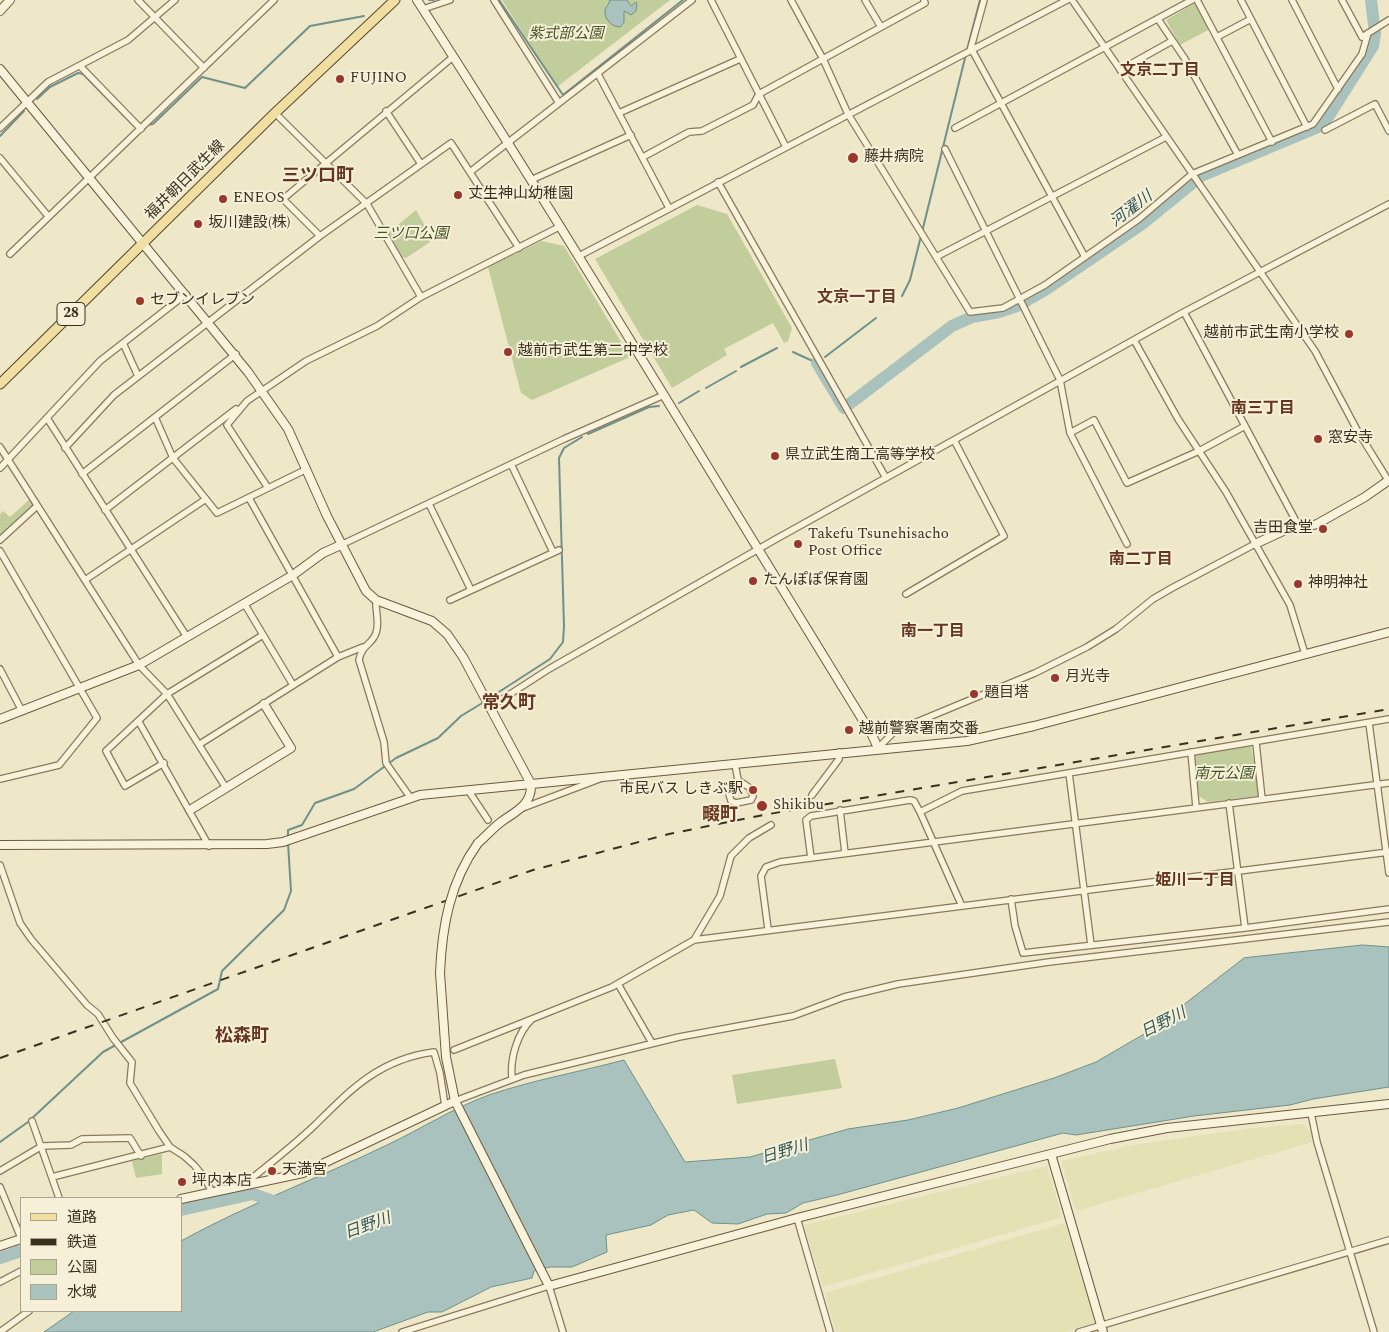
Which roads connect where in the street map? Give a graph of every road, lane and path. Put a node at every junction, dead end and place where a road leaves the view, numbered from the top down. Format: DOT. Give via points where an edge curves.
graph roads {
  1 [pos="10,0"];
  2 [pos="138,0"];
  3 [pos="176,0"];
  4 [pos="274,0"];
  5 [pos="395,0"];
  6 [pos="417,0"];
  7 [pos="450,0"];
  8 [pos="494,0"];
  9 [pos="692,0"];
  10 [pos="711,0"];
  11 [pos="790,0"];
  12 [pos="865,0"];
  13 [pos="924,0"];
  14 [pos="984,0"];
  15 [pos="1066,0"];
  16 [pos="1072,0"];
  17 [pos="1192,0"];
  18 [pos="1197,0"];
  19 [pos="1241,0"];
  20 [pos="1292,0"];
  21 [pos="1342,0"];
  22 [pos="423,9"];
  23 [pos="0,11"];
  24 [pos="155,18"];
  25 [pos="1158,19"];
  26 [pos="1251,20"];
  27 [pos="1389,20"];
  28 [pos="881,27"];
  29 [pos="1368,33"];
  30 [pos="1217,37"];
  31 [pos="1172,41"];
  32 [pos="1105,48"];
  33 [pos="971,50"];
  34 [pos="453,57"];
  35 [pos="740,59"];
  36 [pos="823,59"];
  37 [pos="80,66"];
  38 [pos="204,68"];
  39 [pos="0,69"];
  40 [pos="1120,70"];
  41 [pos="598,74"];
  42 [pos="1338,89"];
  43 [pos="759,94"];
  44 [pos="27,101"];
  45 [pos="559,103"];
  46 [pos="1001,103"];
  47 [pos="386,111"];
  48 [pos="275,113"];
  49 [pos="619,113"];
  50 [pos="848,114"];
  51 [pos="1308,127"];
  52 [pos="0,128"];
  53 [pos="955,128"];
  54 [pos="140,129"];
  55 [pos="1325,130"];
  56 [pos="1389,132"];
  57 [pos="631,135"];
  58 [pos="1166,137"];
  59 [pos="1272,142"];
  60 [pos="507,143"];
  61 [pos="786,147"];
  62 [pos="945,149"];
  63 [pos="1238,155"];
  64 [pos="643,156"];
  65 [pos="0,158"];
  66 [pos="327,163"];
  67 [pos="421,164"];
  68 [pos="470,172"];
  69 [pos="1192,174"];
  70 [pos="90,179"];
  71 [pos="531,180"];
  72 [pos="718,182"];
  73 [pos="1052,196"];
  74 [pos="367,204"];
  75 [pos="1389,204"];
  76 [pos="669,208"];
  77 [pos="48,216"];
  78 [pos="561,226"];
  79 [pos="986,231"];
  80 [pos="320,236"];
  81 [pos="143,244"];
  82 [pos="519,248"];
  83 [pos="10,254"];
  84 [pos="579,256"];
  85 [pos="936,257"];
  86 [pos="1085,257"];
  87 [pos="1260,271"];
  88 [pos="186,294"];
  89 [pos="421,298"];
  90 [pos="1020,300"];
  91 [pos="1184,312"];
  92 [pos="208,321"];
  93 [pos="1134,340"];
  94 [pos="123,343"];
  95 [pos="236,354"];
  96 [pos="138,376"];
  97 [pos="1060,380"];
  98 [pos="0,384"];
  99 [pos="261,391"];
  100 [pos="664,395"];
  101 [pos="242,405"];
  102 [pos="155,417"];
  103 [pos="47,418"];
  104 [pos="1245,426"];
  105 [pos="1070,433"];
  106 [pos="954,440"];
  107 [pos="0,448"];
  108 [pos="65,448"];
  109 [pos="1199,451"];
  110 [pos="173,458"];
  111 [pos="8,460"];
  112 [pos="511,464"];
  113 [pos="0,468"];
  114 [pos="307,470"];
  115 [pos="82,474"];
  116 [pos="886,478"];
  117 [pos="1389,480"];
  118 [pos="268,488"];
  119 [pos="249,498"];
  120 [pos="206,499"];
  121 [pos="429,504"];
  122 [pos="37,506"];
  123 [pos="105,510"];
  124 [pos="1298,525"];
  125 [pos="0,540"];
  126 [pos="343,544"];
  127 [pos="1126,544"];
  128 [pos="1255,544"];
  129 [pos="130,549"];
  130 [pos="757,550"];
  131 [pos="0,551"];
  132 [pos="293,574"];
  133 [pos="85,580"];
  134 [pos="471,590"];
  135 [pos="906,594"];
  136 [pos="376,600"];
  137 [pos="450,600"];
  138 [pos="244,603"];
  139 [pos="1389,632"];
  140 [pos="263,635"];
  141 [pos="187,637"];
  142 [pos="363,647"];
  143 [pos="1305,654"];
  144 [pos="338,656"];
  145 [pos="139,665"];
  146 [pos="0,669"];
  147 [pos="293,685"];
  148 [pos="80,688"];
  149 [pos="167,694"];
  150 [pos="264,704"];
  151 [pos="489,705"];
  152 [pos="22,711"];
  153 [pos="0,719"];
  154 [pos="1389,719"];
  155 [pos="139,722"];
  156 [pos="1369,723"];
  157 [pos="1256,743"];
  158 [pos="200,744"];
  159 [pos="878,748"];
  160 [pos="839,752"];
  161 [pos="1191,752"];
  162 [pos="164,764"];
  163 [pos="735,764"];
  164 [pos="1069,773"];
  165 [pos="606,776"];
  166 [pos="0,779"];
  167 [pos="738,780"];
  168 [pos="1389,783"];
  169 [pos="531,784"];
  170 [pos="1377,784"];
  171 [pos="226,788"];
  172 [pos="468,790"];
  173 [pos="812,795"];
  174 [pos="410,797"];
  175 [pos="1262,799"];
  176 [pos="1229,803"];
  177 [pos="1196,807"];
  178 [pos="190,810"];
  179 [pos="519,810"];
  180 [pos="840,810"];
  181 [pos="920,812"];
  182 [pos="488,820"];
  183 [pos="1075,823"];
  184 [pos="771,825"];
  185 [pos="932,841"];
  186 [pos="0,845"];
  187 [pos="209,846"];
  188 [pos="1388,852"];
  189 [pos="845,853"];
  190 [pos="811,858"];
  191 [pos="0,865"];
  192 [pos="1237,871"];
  193 [pos="1389,873"];
  194 [pos="1083,890"];
  195 [pos="1011,899"];
  196 [pos="961,904"];
  197 [pos="1389,909"];
  198 [pos="1389,922"];
  199 [pos="1245,928"];
  200 [pos="768,929"];
  201 [pos="694,940"];
  202 [pos="1091,945"];
  203 [pos="618,984"];
  204 [pos="536,1016"];
  205 [pos="652,1044"];
  206 [pos="454,1050"];
  207 [pos="512,1078"];
  208 [pos="456,1104"];
  209 [pos="1389,1104"];
  210 [pos="444,1106"];
  211 [pos="1311,1113"];
  212 [pos="32,1121"];
  213 [pos="42,1146"];
  214 [pos="170,1147"];
  215 [pos="1051,1154"];
  216 [pos="141,1156"];
  217 [pos="0,1171"];
  218 [pos="52,1177"];
  219 [pos="243,1186"];
  220 [pos="0,1187"];
  221 [pos="212,1192"];
  222 [pos="59,1197"];
  223 [pos="182,1199"];
  224 [pos="797,1218"];
  225 [pos="20,1237"];
  226 [pos="20,1239"];
  227 [pos="1389,1240"];
  228 [pos="0,1246"];
  229 [pos="1350,1252"];
  230 [pos="20,1272"];
  231 [pos="0,1282"];
  232 [pos="549,1286"];
  233 [pos="28,1312"];
  234 [pos="1102,1329"];
  235 [pos="0,1332"];
  236 [pos="402,1332"];
  237 [pos="563,1332"];
  238 [pos="830,1332"];
  239 [pos="1079,1332"];
  240 [pos="1374,1332"];
  1 -- 23 [label="street"];
  2 -- 24 [label="street"];
  3 -- 24 [label="street"];
  4 -- 38 [label="street"];
  5 -- 48 [label="main road, 福井朝日武生線 / 28"];
  6 -- 22 [label="street"];
  7 -- 22 [label="street"];
  8 -- 45 [label="street"];
  9 -- 41 [label="street"];
  10 -- 35 [label="street"];
  11 -- 36 [label="street"];
  12 -- 28 [label="street"];
  13 -- 28 [label="street" via="925,4"];
  14 -- 33 [label="street"];
  15 -- 33 [label="street"];
  16 -- 32 [label="street"];
  17 -- 25 [label="street"];
  18 -- 30 [label="street"];
  19 -- 26 [label="street"];
  20 -- 42 [label="street"];
  21 -- 29 [label="street" via="1362,37"];
  22 -- 34 [label="street"];
  24 -- 37 [label="street" via="128,40"];
  24 -- 38 [label="street"];
  25 -- 31 [label="street"];
  25 -- 32 [label="street"];
  26 -- 30 [label="street"];
  26 -- 51 [label="street"];
  27 -- 29 [label="street"];
  28 -- 36 [label="street"];
  29 -- 42 [label="street" via="1365,48"];
  30 -- 59 [label="street"];
  31 -- 40 [label="street"];
  31 -- 63 [label="street"];
  32 -- 40 [label="street"];
  32 -- 46 [label="street"];
  33 -- 46 [label="street"];
  33 -- 50 [label="street"];
  34 -- 47 [label="street"];
  34 -- 60 [label="street"];
  35 -- 43 [label="street"];
  35 -- 49 [label="street"];
  36 -- 43 [label="street"];
  36 -- 50 [label="street"];
  37 -- 44 [label="street" via="48,82"];
  37 -- 54 [label="street"];
  38 -- 54 [label="street"];
  39 -- 44 [label="street"];
  40 -- 58 [label="street"];
  41 -- 45 [label="street"];
  41 -- 49 [label="street"];
  42 -- 51 [label="street" via="1316,122"];
  43 -- 61 [label="street"];
  43 -- 64 [label="street" via="752,105"];
  44 -- 52 [label="street"];
  44 -- 70 [label="street"];
  45 -- 60 [label="street"];
  46 -- 53 [label="street"];
  46 -- 73 [label="street"];
  47 -- 66 [label="street"];
  47 -- 67 [label="street"];
  48 -- 66 [label="street"];
  48 -- 81 [label="main road, 福井朝日武生線 / 28"];
  49 -- 57 [label="street"];
  50 -- 61 [label="street"];
  50 -- 85 [label="street"];
  51 -- 59 [label="street"];
  54 -- 70 [label="street"];
  55 -- 56 [label="street" via="1375,104"];
  57 -- 64 [label="street"];
  57 -- 71 [label="street"];
  58 -- 69 [label="street"];
  58 -- 73 [label="street"];
  59 -- 63 [label="street"];
  60 -- 68 [label="street"];
  60 -- 71 [label="street"];
  61 -- 72 [label="street"];
  62 -- 79 [label="street"];
  63 -- 69 [label="street"];
  64 -- 76 [label="street"];
  65 -- 77 [label="street"];
  66 -- 74 [label="street"];
  66 -- 80 [label="street" via="283,199"];
  67 -- 68 [label="street" via="451,143"];
  67 -- 74 [label="street"];
  68 -- 82 [label="street"];
  69 -- 86 [label="street" via="1145,214"];
  69 -- 87 [label="street"];
  70 -- 77 [label="street"];
  70 -- 81 [label="street"];
  71 -- 78 [label="street"];
  72 -- 76 [label="street"];
  72 -- 116 [label="street"];
  73 -- 79 [label="street"];
  73 -- 86 [label="street"];
  74 -- 80 [label="street"];
  74 -- 89 [label="street"];
  75 -- 87 [label="street"];
  76 -- 84 [label="street"];
  77 -- 83 [label="street"];
  78 -- 82 [label="street"];
  78 -- 84 [label="street"];
  79 -- 85 [label="street"];
  79 -- 90 [label="street"];
  80 -- 92 [label="street"];
  81 -- 88 [label="street"];
  81 -- 98 [label="main road, 福井朝日武生線 / 28"];
  82 -- 89 [label="street"];
  84 -- 100 [label="street"];
  85 -- 90 [label="street" via="970,312 1002,308"];
  86 -- 90 [label="street"];
  87 -- 91 [label="street"];
  87 -- 117 [label="street" via="1322,363 1357,430"];
  88 -- 92 [label="street"];
  88 -- 94 [label="street"];
  89 -- 99 [label="street" via="377,326 306,361"];
  90 -- 97 [label="street"];
  91 -- 93 [label="street"];
  91 -- 104 [label="street"];
  92 -- 95 [label="street"];
  92 -- 96 [label="street"];
  93 -- 97 [label="street"];
  93 -- 109 [label="street"];
  94 -- 96 [label="street"];
  94 -- 103 [label="street" via="100,361"];
  95 -- 99 [label="street"];
  95 -- 102 [label="street"];
  96 -- 108 [label="street" via="114,395"];
  97 -- 105 [label="street"];
  97 -- 106 [label="street"];
  99 -- 101 [label="street"];
  99 -- 114 [label="street" via="288,429"];
  100 -- 112 [label="street"];
  100 -- 130 [label="street"];
  101 -- 110 [label="street"];
  101 -- 118 [label="street" via="227,425"];
  102 -- 110 [label="street"];
  102 -- 115 [label="street"];
  103 -- 108 [label="street"];
  103 -- 111 [label="street"];
  104 -- 109 [label="street"];
  104 -- 124 [label="street"];
  105 -- 109 [label="street" via="1094,420 1127,483"];
  105 -- 127 [label="street"];
  106 -- 116 [label="street"];
  106 -- 135 [label="street" via="1004,536"];
  107 -- 111 [label="street"];
  108 -- 115 [label="street"];
  109 -- 128 [label="street"];
  110 -- 120 [label="street"];
  110 -- 123 [label="street"];
  111 -- 113 [label="street"];
  111 -- 122 [label="street"];
  112 -- 121 [label="street"];
  112 -- 134 [label="street" via="556,551"];
  114 -- 118 [label="street"];
  114 -- 126 [label="street"];
  115 -- 123 [label="street"];
  116 -- 130 [label="street"];
  117 -- 124 [label="street" via="1317,524"];
  118 -- 119 [label="street"];
  119 -- 120 [label="street" via="217,513"];
  119 -- 132 [label="street"];
  120 -- 129 [label="street"];
  121 -- 126 [label="street"];
  121 -- 134 [label="street"];
  122 -- 125 [label="street"];
  122 -- 133 [label="street"];
  123 -- 129 [label="street"];
  124 -- 128 [label="street"];
  126 -- 132 [label="street" via="323,553"];
  126 -- 136 [label="street" via="366,591"];
  128 -- 143 [label="street" via="1293,611"];
  128 -- 159 [label="street" via="1172,588 1102,639 1035,673 895,731"];
  129 -- 133 [label="street"];
  129 -- 141 [label="street"];
  130 -- 151 [label="street"];
  130 -- 159 [label="street"];
  131 -- 148 [label="street"];
  132 -- 138 [label="street"];
  132 -- 144 [label="street"];
  133 -- 145 [label="street"];
  134 -- 137 [label="street"];
  136 -- 142 [label="street" via="377,631"];
  136 -- 151 [label="street" via="432,621 447,634"];
  138 -- 140 [label="street"];
  138 -- 141 [label="street"];
  139 -- 143 [label="street"];
  140 -- 147 [label="street"];
  140 -- 149 [label="street"];
  141 -- 145 [label="street"];
  142 -- 144 [label="street"];
  142 -- 174 [label="street" via="360,660 384,742 386,763"];
  143 -- 159 [label="street" via="996,735 967,741"];
  144 -- 147 [label="street"];
  145 -- 148 [label="street"];
  145 -- 149 [label="street"];
  146 -- 152 [label="street"];
  147 -- 150 [label="street"];
  148 -- 152 [label="street"];
  148 -- 166 [label="street" via="97,718 59,765"];
  149 -- 155 [label="street"];
  149 -- 158 [label="street"];
  150 -- 158 [label="street"];
  150 -- 171 [label="street" via="291,748"];
  151 -- 169 [label="street"];
  152 -- 153 [label="street"];
  154 -- 156 [label="street"];
  155 -- 162 [label="street"];
  155 -- 162 [label="street" via="106,751 125,786"];
  156 -- 157 [label="street"];
  156 -- 170 [label="street"];
  157 -- 161 [label="street"];
  157 -- 175 [label="street"];
  158 -- 171 [label="street"];
  159 -- 160 [label="street"];
  160 -- 163 [label="street"];
  160 -- 173 [label="street" via="839,759"];
  161 -- 164 [label="street"];
  161 -- 177 [label="street"];
  162 -- 178 [label="street"];
  163 -- 165 [label="street"];
  163 -- 167 [label="street"];
  164 -- 181 [label="street" via="962,791"];
  164 -- 183 [label="street"];
  165 -- 169 [label="street"];
  165 -- 179 [label="street"];
  167 -- 167 [label="street" via="751,789 751,800 731,802 729,794"];
  168 -- 170 [label="street"];
  169 -- 172 [label="street"];
  169 -- 179 [label="street" via="530,797"];
  170 -- 175 [label="street"];
  170 -- 188 [label="street"];
  171 -- 178 [label="street"];
  172 -- 174 [label="street"];
  172 -- 182 [label="street"];
  174 -- 187 [label="street" via="284,841"];
  175 -- 176 [label="street"];
  176 -- 177 [label="street"];
  176 -- 192 [label="street"];
  177 -- 183 [label="street"];
  178 -- 187 [label="street"];
  179 -- 208 [label="street, bridge" via="478,843 464,864 450,898 444,925 440,973 446,1057"];
  180 -- 181 [label="street" via="910,800"];
  180 -- 189 [label="street"];
  180 -- 190 [label="street" via="806,820"];
  181 -- 185 [label="street"];
  183 -- 185 [label="street"];
  183 -- 194 [label="street"];
  184 -- 201 [label="street" via="750,838 731,856 720,896"];
  185 -- 189 [label="street"];
  185 -- 196 [label="street"];
  186 -- 187 [label="street"];
  188 -- 192 [label="street"];
  188 -- 193 [label="street"];
  189 -- 190 [label="street"];
  190 -- 200 [label="street" via="780,862 762,871"];
  191 -- 214 [label="street" via="20,923 30,939 98,1014 132,1062 130,1083"];
  192 -- 194 [label="street"];
  192 -- 199 [label="street"];
  194 -- 195 [label="street"];
  194 -- 202 [label="street"];
  195 -- 196 [label="street"];
  195 -- 202 [label="street" via="1014,926 1023,953"];
  196 -- 200 [label="street"];
  197 -- 199 [label="street"];
  198 -- 205 [label="street" via="941,976 860,992 793,1016"];
  199 -- 202 [label="street"];
  200 -- 201 [label="street"];
  201 -- 203 [label="street"];
  203 -- 204 [label="street"];
  203 -- 205 [label="street"];
  204 -- 206 [label="street"];
  204 -- 207 [label="street" via="526,1025 521,1036 510,1066"];
  205 -- 207 [label="street"];
  207 -- 208 [label="street"];
  208 -- 210 [label="street"];
  208 -- 232 [label="street"];
  209 -- 211 [label="street"];
  210 -- 219 [label="street" via="303,1173"];
  210 -- 219 [label="street" via="434,1052 401,1060 355,1085 315,1125"];
  211 -- 215 [label="street" via="1167,1128"];
  211 -- 229 [label="street"];
  212 -- 213 [label="street"];
  213 -- 216 [label="street" via="71,1144 82,1139 130,1138"];
  213 -- 217 [label="street"];
  213 -- 218 [label="street"];
  214 -- 216 [label="street"];
  214 -- 221 [label="street" via="194,1165"];
  215 -- 224 [label="street"];
  215 -- 234 [label="street"];
  216 -- 218 [label="street"];
  218 -- 222 [label="street"];
  219 -- 221 [label="street"];
  220 -- 225 [label="street"];
  221 -- 223 [label="street"];
  224 -- 232 [label="street"];
  224 -- 238 [label="street"];
  226 -- 228 [label="street"];
  227 -- 229 [label="street"];
  229 -- 234 [label="street"];
  229 -- 240 [label="street"];
  230 -- 231 [label="street"];
  232 -- 236 [label="street"];
  232 -- 237 [label="street"];
  233 -- 235 [label="street"];
  234 -- 239 [label="street"];
}
